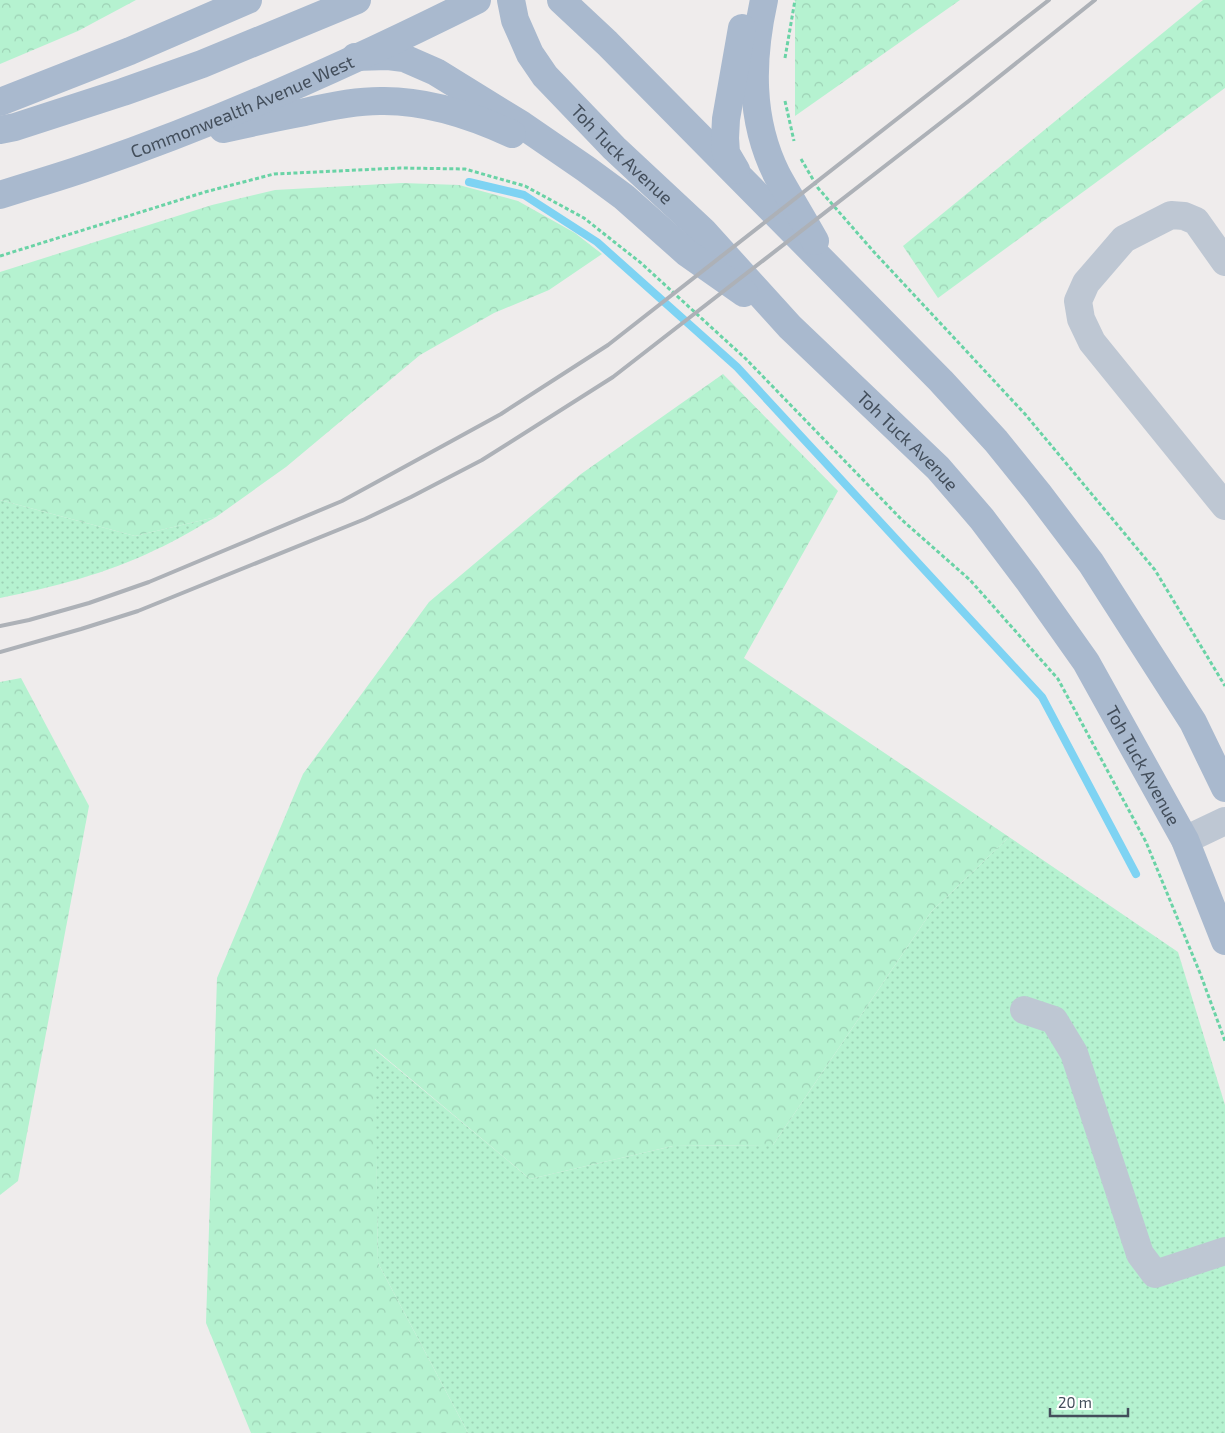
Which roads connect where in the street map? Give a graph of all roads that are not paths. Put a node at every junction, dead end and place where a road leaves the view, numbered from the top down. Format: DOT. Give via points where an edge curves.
graph roads {
  1 [pos="248,0"];
  2 [pos="357,0"];
  3 [pos="476,0"];
  4 [pos="511,0"];
  5 [pos="561,0"];
  6 [pos="750,0"];
  7 [pos="764,0"];
  8 [pos="356,57"];
  9 [pos="0,102"];
  10 [pos="0,130"];
  11 [pos="156,143"];
  12 [pos="586,169"];
  13 [pos="752,189"];
  14 [pos="0,195"];
  15 [pos="1225,262"];
  16 [pos="835,274"];
  17 [pos="790,327"];
  18 [pos="1225,506"];
  19 [pos="1225,788"];
  20 [pos="1225,821"];
  21 [pos="1186,840"];
  22 [pos="1225,941"];
  23 [pos="1024,1010"];
  24 [pos="1225,1251"];
  1 -- 9 [label="main road"];
  2 -- 10 [label="main road" via="202,64"];
  3 -- 8 [label="main road, Commonwealth Avenue West"];
  4 -- 17 [label="main road, Toh Tuck Avenue" via="530,54 545,76 614,148 703,231"];
  5 -- 13 [label="main road"];
  6 -- 13 [label="main road" via="725,138 726,152 734,168"];
  7 -- 16 [label="main road" via="757,33 754,80 763,136 777,173"];
  8 -- 11 [label="main road, Commonwealth Avenue West"];
  8 -- 12 [label="main road" via="388,56 419,63 522,125"];
  11 -- 12 [label="main road" via="347,103 416,103 494,125"];
  11 -- 14 [label="main road, Commonwealth Avenue West"];
  12 -- 17 [label="main road" via="624,197 688,253"];
  13 -- 16 [label="main road"];
  15 -- 18 [label="street" via="1196,221 1171,215 1124,240 1086,283 1078,301 1081,320 1092,342"];
  16 -- 19 [label="main road" via="996,441 1038,493 1091,563 1193,722"];
  17 -- 21 [label="main road, Toh Tuck Avenue" via="938,468 982,519 1086,662"];
  20 -- 21 [label="street"];
  21 -- 22 [label="main road, Toh Tuck Avenue"];
  23 -- 24 [label="street" via="1054,1020 1074,1053 1140,1254 1155,1274"];
}
